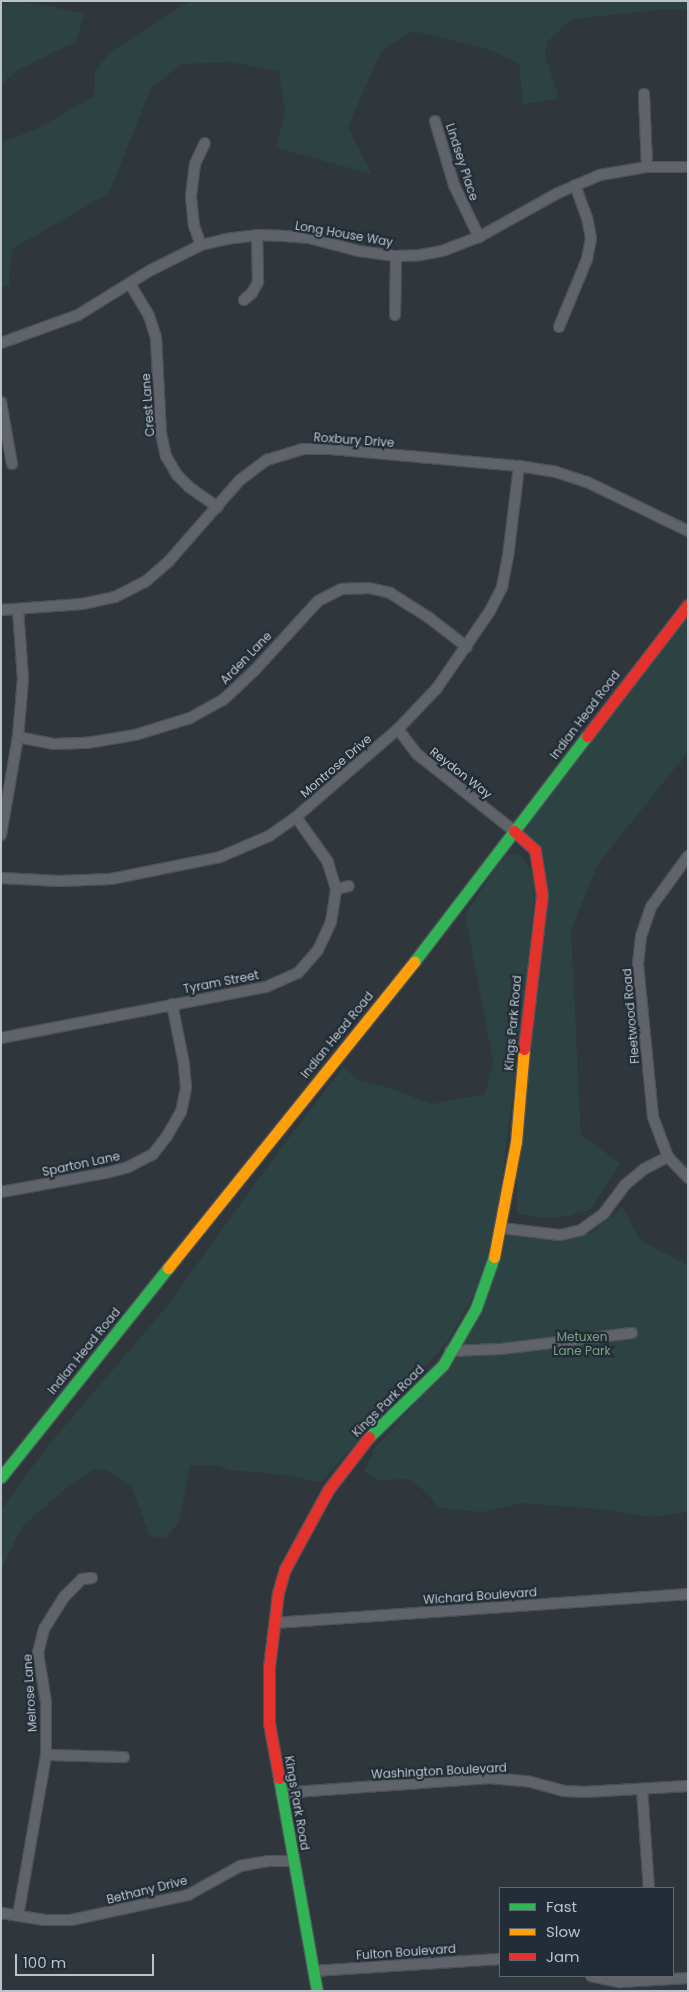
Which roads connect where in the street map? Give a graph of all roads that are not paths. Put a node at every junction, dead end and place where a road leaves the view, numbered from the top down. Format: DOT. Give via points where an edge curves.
graph roads {
  1 [pos="644,94"];
  2 [pos="435,120"];
  3 [pos="205,143"];
  4 [pos="647,166"];
  5 [pos="688,168"];
  6 [pos="575,185"];
  7 [pos="257,235"];
  8 [pos="479,237"];
  9 [pos="201,245"];
  10 [pos="396,256"];
  11 [pos="130,284"];
  12 [pos="244,300"];
  13 [pos="395,315"];
  14 [pos="559,327"];
  15 [pos="1,343"];
  16 [pos="1,402"];
  17 [pos="12,464"];
  18 [pos="518,466"];
  19 [pos="218,506"];
  20 [pos="688,531"];
  21 [pos="688,605"];
  22 [pos="18,609"];
  23 [pos="1,610"];
  24 [pos="466,647"];
  25 [pos="398,728"];
  26 [pos="18,737"];
  27 [pos="296,817"];
  28 [pos="514,831"];
  29 [pos="1,835"];
  30 [pos="688,856"];
  31 [pos="1,878"];
  32 [pos="349,886"];
  33 [pos="336,889"];
  34 [pos="172,1004"];
  35 [pos="1,1038"];
  36 [pos="668,1156"];
  37 [pos="688,1178"];
  38 [pos="1,1192"];
  39 [pos="501,1228"];
  40 [pos="632,1333"];
  41 [pos="450,1352"];
  42 [pos="1,1477"];
  43 [pos="92,1578"];
  44 [pos="688,1594"];
  45 [pos="275,1623"];
  46 [pos="46,1754"];
  47 [pos="124,1758"];
  48 [pos="688,1786"];
  49 [pos="642,1789"];
  50 [pos="281,1793"];
  51 [pos="292,1860"];
  52 [pos="649,1887"];
  53 [pos="1,1913"];
  54 [pos="18,1916"];
  55 [pos="499,1959"];
  56 [pos="313,1971"];
  57 [pos="596,1977"];
  58 [pos="655,1978"];
  59 [pos="688,1978"];
  60 [pos="317,1991"];
  1 -- 4 [label="street"];
  2 -- 8 [label="street, Lindsey Place" via="454,185"];
  3 -- 9 [label="street" via="195,164 191,196 194,226"];
  4 -- 5 [label="street, Long House Way"];
  4 -- 6 [label="street, Long House Way" via="600,175"];
  6 -- 8 [label="street, Long House Way"];
  6 -- 14 [label="street" via="592,238 587,259"];
  7 -- 9 [label="street, Long House Way"];
  7 -- 10 [label="street, Long House Way" via="309,238 359,251"];
  7 -- 12 [label="street" via="258,282"];
  8 -- 10 [label="street, Long House Way" via="442,251"];
  9 -- 11 [label="street, Long House Way"];
  10 -- 13 [label="street"];
  11 -- 15 [label="street, Long House Way" via="78,315"];
  11 -- 19 [label="street, Crest Lane" via="149,316 156,338 161,433 166,456 189,487"];
  16 -- 17 [label="street"];
  18 -- 19 [label="street, Roxbury Drive" via="303,449 267,460 240,480"];
  18 -- 20 [label="street, Roxbury Drive" via="556,472 588,482"];
  18 -- 24 [label="street, Montrose Drive" via="502,587"];
  19 -- 22 [label="street, Roxbury Drive" via="169,561 145,582 115,597 82,604"];
  21 -- 28 [label="street, Indian Head Road"];
  22 -- 23 [label="street, Roxbury Drive"];
  22 -- 26 [label="street" via="24,679"];
  24 -- 25 [label="street, Montrose Drive" via="437,688"];
  24 -- 26 [label="street, Arden Lane" via="428,617 390,594 368,588 342,589 318,601 223,700 190,718 135,735 87,744 54,744"];
  25 -- 27 [label="street, Montrose Drive"];
  25 -- 28 [label="street, Reydon Way" via="417,754"];
  26 -- 29 [label="street"];
  27 -- 31 [label="street, Montrose Drive" via="269,836 220,857 111,879"];
  27 -- 33 [label="street, Tyram Street" via="328,862"];
  28 -- 39 [label="street, Kings Park Road" via="535,850 542,895 530,984 516,1142"];
  28 -- 42 [label="street, Indian Head Road" via="444,924"];
  30 -- 36 [label="street, Fleetwood Road" via="651,907 641,936 638,964 654,1117"];
  32 -- 33 [label="street"];
  33 -- 34 [label="street, Tyram Street" via="331,922 318,950 298,972 266,987"];
  34 -- 35 [label="street, Tyram Street"];
  34 -- 38 [label="street, Sparton Lane" via="186,1088 181,1112 153,1154 128,1167 106,1173"];
  36 -- 37 [label="street, Fleetwood Road"];
  36 -- 39 [label="street" via="631,1180 604,1214 581,1230 560,1235"];
  39 -- 41 [label="street, Kings Park Road" via="492,1268 476,1308"];
  40 -- 41 [label="street"];
  41 -- 45 [label="street, Kings Park Road" via="410,1400 363,1444 328,1490 286,1569 278,1593"];
  43 -- 46 [label="street, Melrose Lane" via="82,1579 64,1597 44,1629 38,1653 46,1702"];
  44 -- 45 [label="street, Wichard Boulevard"];
  45 -- 50 [label="street, Kings Park Road" via="269,1667 269,1723"];
  46 -- 47 [label="street"];
  46 -- 54 [label="street, Melrose Lane"];
  48 -- 49 [label="street, Washington Boulevard"];
  49 -- 50 [label="street, Washington Boulevard" via="564,1791 527,1781 489,1778"];
  49 -- 52 [label="street"];
  50 -- 51 [label="street, Kings Park Road"];
  51 -- 54 [label="street, Bethany Drive" via="240,1866 188,1895 71,1920"];
  51 -- 56 [label="street, Kings Park Road"];
  53 -- 54 [label="street, Bethany Drive"];
  55 -- 56 [label="street, Fulton Boulevard"];
  56 -- 60 [label="street, Kings Park Road"];
  57 -- 58 [label="street" via="620,1982"];
  58 -- 59 [label="street"];
}
